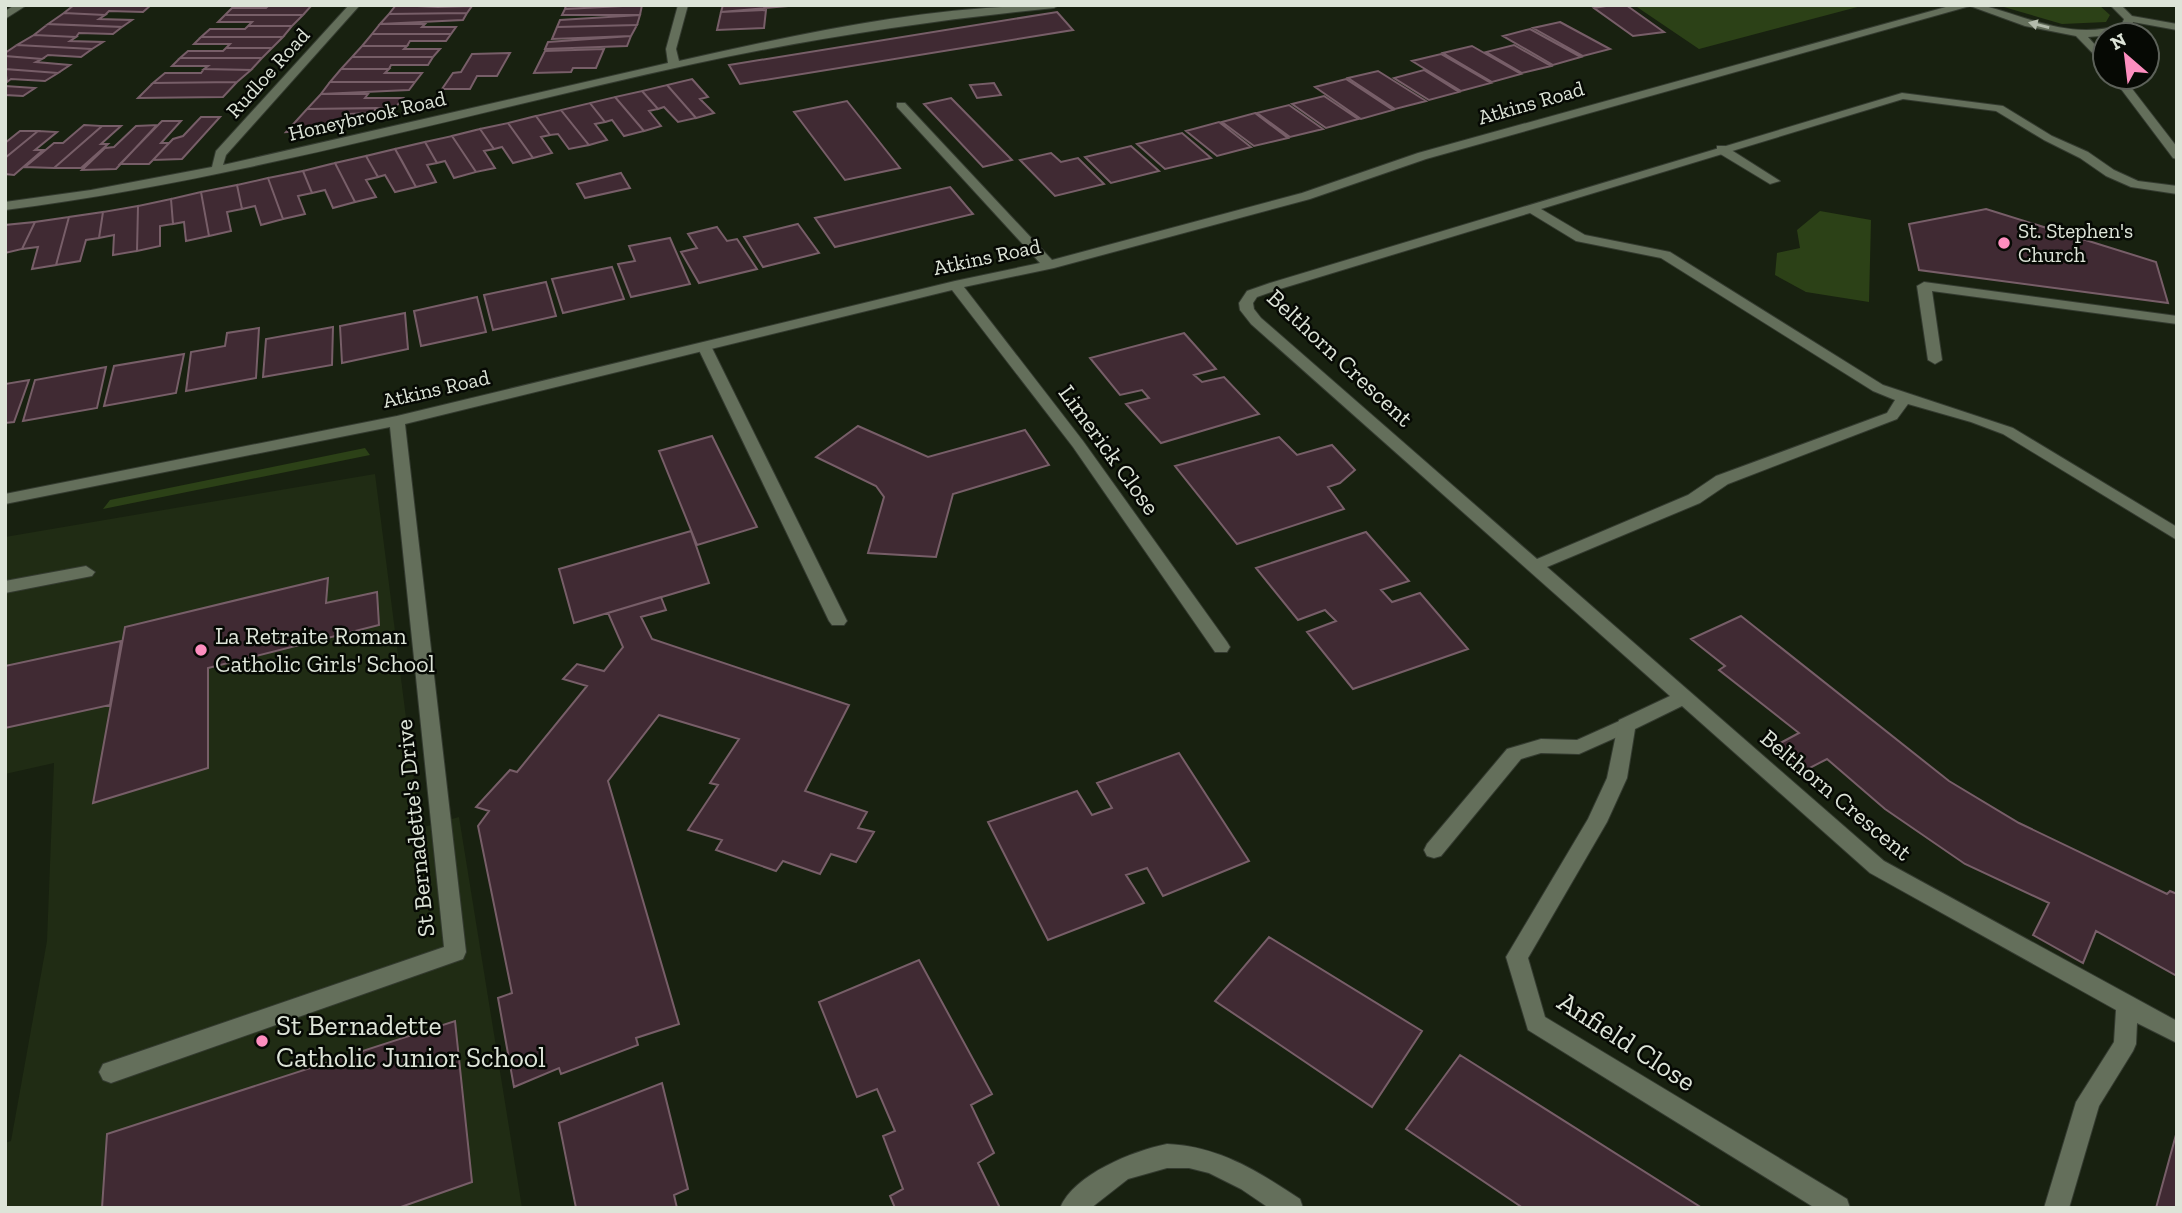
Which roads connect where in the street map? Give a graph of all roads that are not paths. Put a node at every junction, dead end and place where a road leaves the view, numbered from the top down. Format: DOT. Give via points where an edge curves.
graph roads {
  1 [pos="22,5"];
  2 [pos="355,5"];
  3 [pos="683,5"];
  4 [pos="1054,5"];
  5 [pos="1965,5"];
  6 [pos="1974,5"];
  7 [pos="2115,5"];
  8 [pos="996,8"];
  9 [pos="5,16"];
  10 [pos="2129,18"];
  11 [pos="2177,27"];
  12 [pos="2079,33"];
  13 [pos="2091,47"];
  14 [pos="674,65"];
  15 [pos="2127,91"];
  16 [pos="901,105"];
  17 [pos="1720,149"];
  18 [pos="2177,155"];
  19 [pos="218,170"];
  20 [pos="1774,181"];
  21 [pos="2177,190"];
  22 [pos="5,206"];
  23 [pos="1532,209"];
  24 [pos="1049,265"];
  25 [pos="955,285"];
  26 [pos="2177,320"];
  27 [pos="704,346"];
  28 [pos="1935,360"];
  29 [pos="1903,400"];
  30 [pos="397,421"];
  31 [pos="5,499"];
  32 [pos="2177,535"];
  33 [pos="1535,566"];
  34 [pos="86,572"];
  35 [pos="5,587"];
  36 [pos="838,621"];
  37 [pos="1221,647"];
  38 [pos="1685,697"];
  39 [pos="1626,724"];
  40 [pos="1434,850"];
  41 [pos="2127,1007"];
  42 [pos="2177,1033"];
  43 [pos="111,1072"];
  44 [pos="1072,1208"];
  45 [pos="1291,1208"];
  46 [pos="1838,1208"];
  47 [pos="2056,1208"];
  1 -- 9 [label="street"];
  2 -- 19 [label="street, Rudloe Road" via="220,154"];
  3 -- 14 [label="street" via="671,49"];
  4 -- 8 [label="street, Honeybrook Road"];
  5 -- 24 [label="street, Atkins Road" via="1422,156 1306,196"];
  12 -- 6 [label="street, one-way"];
  7 -- 10 [label="street"];
  8 -- 14 [label="street, Honeybrook Road"];
  10 -- 11 [label="street"];
  10 -- 12 [label="street" via="2127,26 2117,31"];
  12 -- 13 [label="street"];
  14 -- 19 [label="street, Honeybrook Road"];
  15 -- 18 [label="street"];
  16 -- 24 [label="street"];
  17 -- 20 [label="street"];
  17 -- 21 [label="street, Belthorn Crescent" via="1902,96 1999,108 2110,173 2135,184"];
  17 -- 23 [label="street, Belthorn Crescent"];
  19 -- 22 [label="street, Honeybrook Road" via="110,192"];
  23 -- 29 [label="street" via="1581,239 1665,255"];
  23 -- 33 [label="street, Belthorn Crescent" via="1275,286 1252,294 1246,303 1256,321"];
  24 -- 25 [label="street, Atkins Road"];
  25 -- 27 [label="street, Atkins Road"];
  25 -- 37 [label="street, Limerick Close" via="1078,444"];
  26 -- 28 [label="street" via="1924,286"];
  27 -- 30 [label="street, Atkins Road"];
  27 -- 36 [label="street"];
  29 -- 32 [label="street" via="1999,426"];
  29 -- 33 [label="street" via="1892,416 1722,480 1694,499"];
  30 -- 31 [label="street, Atkins Road"];
  30 -- 43 [label="street, St Bernadette's Drive" via="455,953"];
  33 -- 38 [label="street, Belthorn Crescent"];
  34 -- 35 [label="street"];
  38 -- 39 [label="street"];
  38 -- 41 [label="street, Belthorn Crescent" via="1878,867"];
  39 -- 40 [label="street" via="1579,747 1541,746 1514,754"];
  39 -- 46 [label="street, Anfield Close" via="1616,778 1597,822 1517,957 1536,1023"];
  41 -- 42 [label="street, Belthorn Crescent"];
  41 -- 47 [label="street" via="2125,1045 2088,1102"];
  44 -- 45 [label="street" via="1117,1172 1152,1157 1180,1155 1212,1160"];
}
